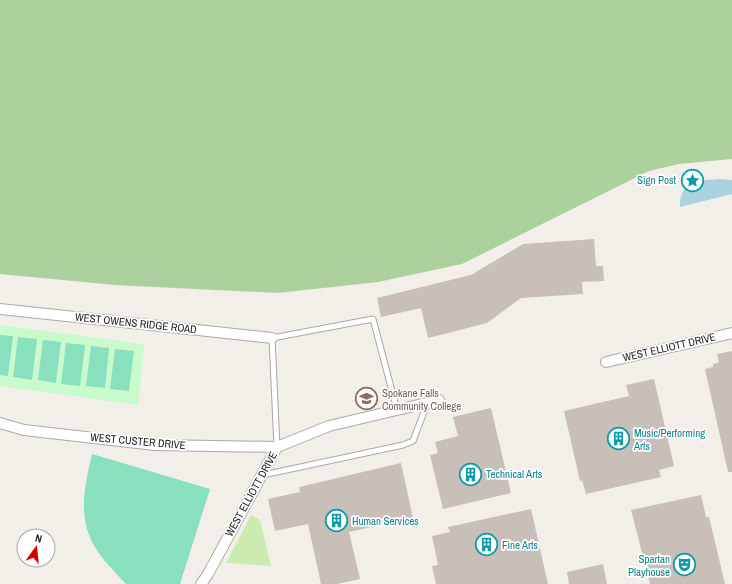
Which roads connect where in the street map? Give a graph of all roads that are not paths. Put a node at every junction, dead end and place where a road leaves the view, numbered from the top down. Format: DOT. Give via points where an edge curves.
graph roads {
  1 [pos="0,309"];
  2 [pos="732,333"];
  3 [pos="272,338"];
  4 [pos="606,362"];
  5 [pos="439,400"];
  6 [pos="427,403"];
  7 [pos="397,410"];
  8 [pos="0,423"];
  9 [pos="277,447"];
  10 [pos="262,475"];
  11 [pos="201,584"];
  1 -- 3 [label="street, WEST OWENS RIDGE ROAD"];
  2 -- 4 [label="street, WEST ELLIOTT DRIVE"];
  3 -- 7 [label="lane" via="373,319"];
  3 -- 9 [label="lane"];
  5 -- 6 [label="street, WEST ELLIOTT DRIVE"];
  6 -- 7 [label="street, WEST ELLIOTT DRIVE"];
  6 -- 10 [label="lane" via="413,441 403,446"];
  7 -- 9 [label="street, WEST ELLIOTT DRIVE" via="329,426"];
  8 -- 9 [label="street, WEST CUSTER DRIVE" via="24,430 155,445"];
  9 -- 10 [label="street, WEST ELLIOTT DRIVE"];
  10 -- 11 [label="street, WEST ELLIOTT DRIVE"];
}
